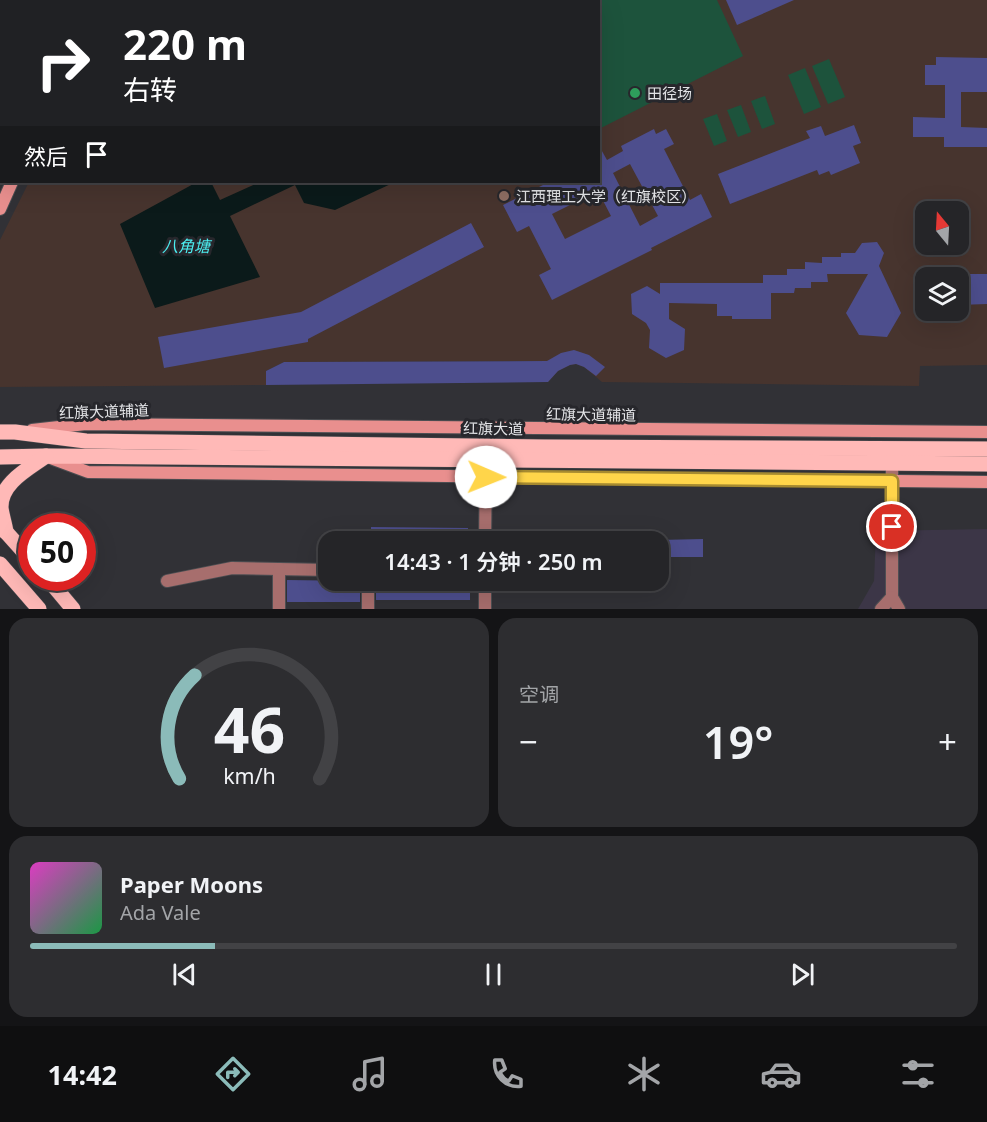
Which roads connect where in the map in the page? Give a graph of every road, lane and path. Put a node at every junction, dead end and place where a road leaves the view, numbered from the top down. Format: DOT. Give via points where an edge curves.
graph roads {
  1 [pos="12,183"];
  2 [pos="0,209"];
  3 [pos="0,426"];
  4 [pos="7,432"];
  5 [pos="987,432"];
  6 [pos="987,449"];
  7 [pos="46,456"];
  8 [pos="0,458"];
  9 [pos="486,459"];
  10 [pos="892,463"];
  11 [pos="987,464"];
  12 [pos="486,477"];
  13 [pos="892,481"];
  14 [pos="987,482"];
  15 [pos="3,530"];
  16 [pos="485,531"];
  17 [pos="18,546"];
  18 [pos="0,564"];
  19 [pos="279,569"];
  20 [pos="318,570"];
  21 [pos="167,581"];
  22 [pos="57,591"];
  23 [pos="368,591"];
  24 [pos="485,591"];
  25 [pos="892,597"];
  26 [pos="39,609"];
  27 [pos="72,609"];
  28 [pos="279,609"];
  29 [pos="368,609"];
  30 [pos="485,609"];
  31 [pos="881,609"];
  32 [pos="899,609"];
  33 [pos="904,609"];
  1 -- 2 [label="main road"];
  3 -- 4 [label="main road, 红旗大道"];
  4 -- 5 [label="main road, 红旗大道辅道" via="98,424"];
  4 -- 6 [label="main road, 红旗大道" via="86,441"];
  7 -- 8 [label="main road, 红旗大道"];
  7 -- 9 [label="main road, 红旗大道"];
  7 -- 12 [label="main road" via="88,472"];
  7 -- 15 [label="main road" via="8,486 1,507"];
  9 -- 10 [label="main road, 红旗大道"];
  9 -- 12 [label="street"];
  10 -- 11 [label="main road, 红旗大道"];
  10 -- 13 [label="street"];
  12 -- 13 [label="main road"];
  12 -- 16 [label="street"];
  13 -- 14 [label="main road"];
  13 -- 25 [label="street"];
  15 -- 17 [label="main road"];
  18 -- 26 [label="main road"];
  19 -- 20 [label="street"];
  19 -- 21 [label="street" via="232,568"];
  19 -- 28 [label="street"];
  22 -- 27 [label="main road"];
  23 -- 29 [label="street"];
  24 -- 30 [label="street"];
  25 -- 31 [label="street"];
  25 -- 32 [label="street"];
  25 -- 33 [label="street"];
}
